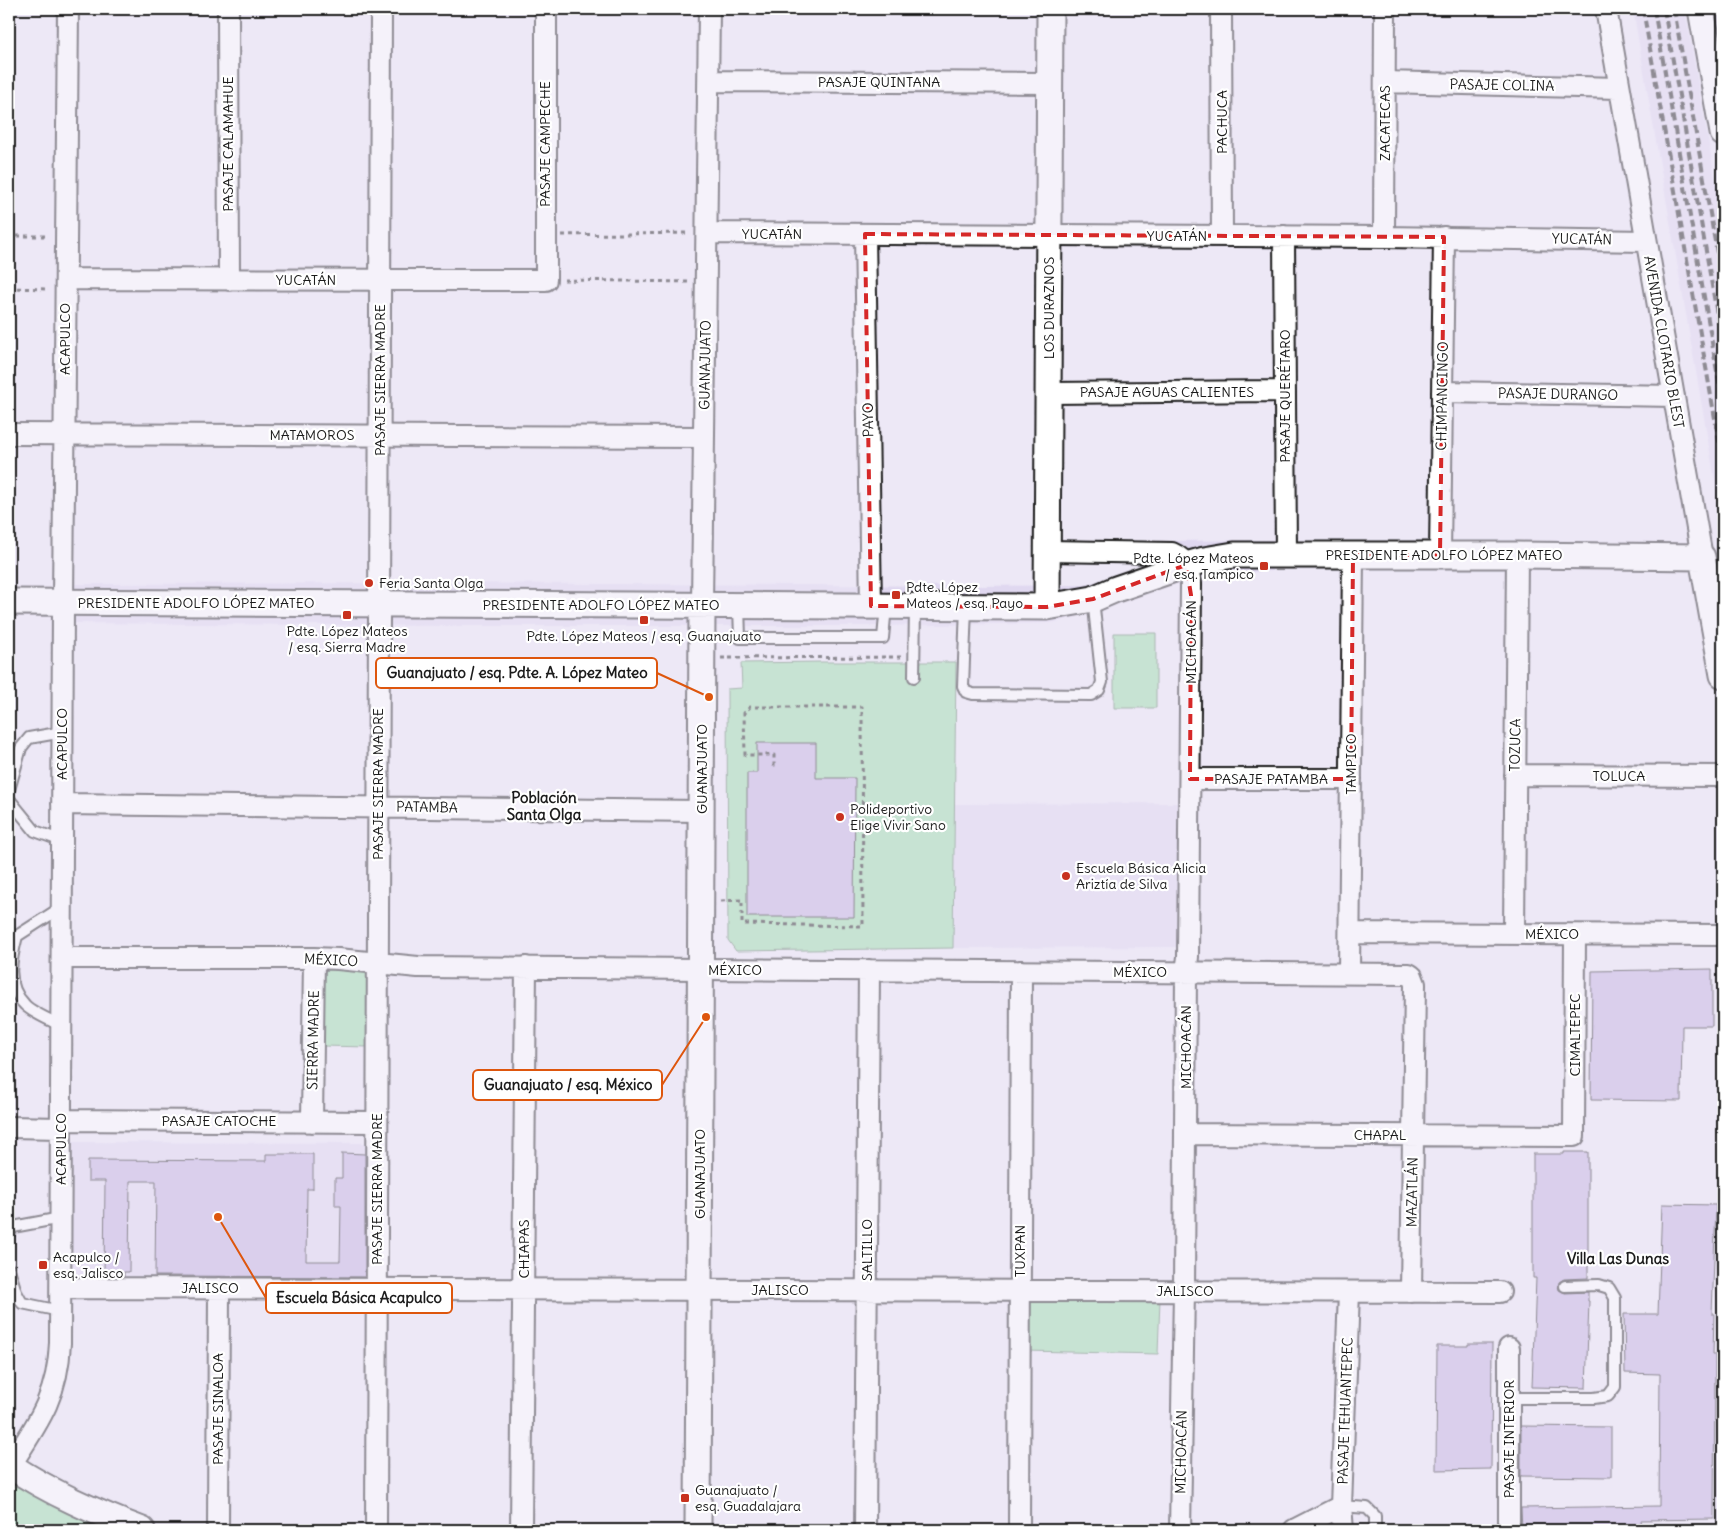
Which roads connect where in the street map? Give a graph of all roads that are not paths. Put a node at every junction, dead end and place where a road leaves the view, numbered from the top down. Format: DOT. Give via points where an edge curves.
graph roads {
  1 [pos="68,9"];
  2 [pos="228,9"];
  3 [pos="381,9"];
  4 [pos="546,9"];
  5 [pos="709,9"];
  6 [pos="1050,9"];
  7 [pos="1221,9"];
  8 [pos="1385,9"];
  9 [pos="1606,9"];
  10 [pos="1701,9"];
  11 [pos="708,81"];
  12 [pos="1385,82"];
  13 [pos="1050,83"];
  14 [pos="1620,88"];
  15 [pos="1723,133"];
  16 [pos="707,233"];
  17 [pos="865,234"];
  18 [pos="1049,235"];
  19 [pos="1222,236"];
  20 [pos="1284,236"];
  21 [pos="1384,236"];
  22 [pos="1444,237"];
  23 [pos="1646,240"];
  24 [pos="228,280"];
  25 [pos="380,280"];
  26 [pos="546,280"];
  27 [pos="66,285"];
  28 [pos="1285,391"];
  29 [pos="1442,392"];
  30 [pos="1048,393"];
  31 [pos="1674,396"];
  32 [pos="9,434"];
  33 [pos="64,434"];
  34 [pos="380,436"];
  35 [pos="704,437"];
  36 [pos="1047,551"];
  37 [pos="1286,555"];
  38 [pos="1353,555"];
  39 [pos="1440,555"];
  40 [pos="1517,555"];
  41 [pos="1702,557"];
  42 [pos="1186,565"];
  43 [pos="1093,599"];
  44 [pos="9,602"];
  45 [pos="63,602"];
  46 [pos="379,604"];
  47 [pos="702,605"];
  48 [pos="739,605"];
  49 [pos="878,606"];
  50 [pos="915,606"];
  51 [pos="966,606"];
  52 [pos="1047,607"];
  53 [pos="1723,675"];
  54 [pos="914,677"];
  55 [pos="63,732"];
  56 [pos="1515,775"];
  57 [pos="1723,776"];
  58 [pos="1190,779"];
  59 [pos="1351,780"];
  60 [pos="9,790"];
  61 [pos="9,800"];
  62 [pos="62,804"];
  63 [pos="378,806"];
  64 [pos="701,811"];
  65 [pos="62,840"];
  66 [pos="62,908"];
  67 [pos="1350,933"];
  68 [pos="1514,934"];
  69 [pos="1575,935"];
  70 [pos="1723,935"];
  71 [pos="62,958"];
  72 [pos="314,958"];
  73 [pos="378,963"];
  74 [pos="526,967"];
  75 [pos="701,970"];
  76 [pos="869,970"];
  77 [pos="1021,971"];
  78 [pos="1186,972"];
  79 [pos="1350,973"];
  80 [pos="1409,974"];
  81 [pos="10,976"];
  82 [pos="62,1026"];
  83 [pos="312,1122"];
  84 [pos="377,1122"];
  85 [pos="61,1124"];
  86 [pos="9,1128"];
  87 [pos="1185,1134"];
  88 [pos="1413,1135"];
  89 [pos="1574,1136"];
  90 [pos="61,1218"];
  91 [pos="9,1233"];
  92 [pos="9,1269"];
  93 [pos="1565,1286"];
  94 [pos="61,1288"];
  95 [pos="219,1288"];
  96 [pos="377,1288"];
  97 [pos="524,1289"];
  98 [pos="699,1290"];
  99 [pos="867,1290"];
  100 [pos="1020,1291"];
  101 [pos="1184,1291"];
  102 [pos="1349,1292"];
  103 [pos="1410,1292"];
  104 [pos="1500,1292"];
  105 [pos="60,1311"];
  106 [pos="1509,1348"];
  107 [pos="1508,1398"];
  108 [pos="9,1466"];
  109 [pos="1341,1506"];
  110 [pos="142,1530"];
  111 [pos="218,1530"];
  112 [pos="376,1530"];
  113 [pos="521,1530"];
  114 [pos="698,1530"];
  115 [pos="865,1530"];
  116 [pos="1019,1530"];
  117 [pos="1180,1530"];
  118 [pos="1294,1530"];
  119 [pos="1343,1530"];
  120 [pos="1375,1530"];
  121 [pos="1509,1530"];
  1 -- 27 [label="street, ACAPULCO"];
  2 -- 24 [label="street, PASAJE CALAMAHUE"];
  3 -- 25 [label="street, PASAJE SIERRA MADRE"];
  4 -- 26 [label="street, PASAJE CAMPECHE"];
  5 -- 11 [label="street, GUANAJUATO"];
  6 -- 13 [label="street, LOS DURAZNOS"];
  7 -- 19 [label="street, PACHUCA"];
  8 -- 12 [label="street, ZACATECAS"];
  9 -- 14 [label="street, AVENIDA CLOTARIO BLEST"];
  10 -- 15 [label="street"];
  11 -- 13 [label="street, PASAJE QUINTANA"];
  11 -- 16 [label="street, GUANAJUATO"];
  12 -- 14 [label="street, PASAJE COLINA"];
  12 -- 21 [label="street, ZACATECAS"];
  13 -- 18 [label="street, LOS DURAZNOS"];
  14 -- 23 [label="street, AVENIDA CLOTARIO BLEST"];
  16 -- 17 [label="street, YUCATÁN"];
  16 -- 35 [label="street, GUANAJUATO"];
  17 -- 18 [label="street, YUCATÁN"];
  17 -- 49 [label="street, PAYO"];
  18 -- 19 [label="street, YUCATÁN"];
  18 -- 30 [label="street, LOS DURAZNOS"];
  19 -- 20 [label="street, YUCATÁN"];
  20 -- 21 [label="street, YUCATÁN"];
  20 -- 28 [label="street, PASAJE QUERÉTARO"];
  21 -- 22 [label="street, YUCATÁN"];
  22 -- 23 [label="street, YUCATÁN"];
  22 -- 29 [label="street, CHIMPANCINGO"];
  23 -- 31 [label="street, AVENIDA CLOTARIO BLEST"];
  24 -- 25 [label="street, YUCATÁN"];
  24 -- 27 [label="street, YUCATÁN"];
  25 -- 26 [label="street, YUCATÁN"];
  25 -- 34 [label="street, PASAJE SIERRA MADRE"];
  27 -- 33 [label="street, ACAPULCO"];
  28 -- 30 [label="street, PASAJE AGUAS CALIENTES"];
  28 -- 37 [label="street, PASAJE QUERÉTARO"];
  29 -- 31 [label="street, PASAJE DURANGO"];
  29 -- 39 [label="street, CHIMPANCINGO"];
  30 -- 36 [label="street, LOS DURAZNOS"];
  31 -- 41 [label="street, AVENIDA CLOTARIO BLEST"];
  32 -- 33 [label="street, MATAMOROS"];
  33 -- 34 [label="street, MATAMOROS"];
  33 -- 45 [label="street, ACAPULCO"];
  34 -- 35 [label="street, MATAMOROS"];
  34 -- 46 [label="street, PASAJE SIERRA MADRE"];
  35 -- 47 [label="street, GUANAJUATO"];
  36 -- 42 [label="street" via="1172,553"];
  36 -- 52 [label="street, LOS DURAZNOS"];
  37 -- 38 [label="street, PRESIDENTE ADOLFO LÓPEZ MATEO"];
  37 -- 42 [label="street, PRESIDENTE ADOLFO LÓPEZ MATEO" via="1234,555"];
  38 -- 39 [label="street, PRESIDENTE ADOLFO LÓPEZ MATEO"];
  38 -- 59 [label="street, TAMPICO"];
  39 -- 40 [label="street, PRESIDENTE ADOLFO LÓPEZ MATEO"];
  40 -- 41 [label="street, PRESIDENTE ADOLFO LÓPEZ MATEO"];
  40 -- 56 [label="street, TOZUCA"];
  41 -- 53 [label="street, AVENIDA CLOTARIO BLEST"];
  42 -- 43 [label="street, PRESIDENTE ADOLFO LÓPEZ MATEO"];
  42 -- 58 [label="street, MICHOACÁN" via="1192,595"];
  43 -- 51 [label="lane" via="1102,682 1099,690 1091,695 966,692 963,686"];
  43 -- 52 [label="street, PRESIDENTE ADOLFO LÓPEZ MATEO"];
  44 -- 45 [label="street, PRESIDENTE ADOLFO LÓPEZ MATEO"];
  45 -- 46 [label="street, PRESIDENTE ADOLFO LÓPEZ MATEO"];
  45 -- 55 [label="street, ACAPULCO"];
  46 -- 47 [label="street, PRESIDENTE ADOLFO LÓPEZ MATEO"];
  46 -- 63 [label="street, PASAJE SIERRA MADRE"];
  47 -- 48 [label="street, PRESIDENTE ADOLFO LÓPEZ MATEO"];
  47 -- 64 [label="street, GUANAJUATO"];
  48 -- 49 [label="street, PRESIDENTE ADOLFO LÓPEZ MATEO"];
  48 -- 49 [label="lane" via="740,638 883,638"];
  49 -- 50 [label="street, PRESIDENTE ADOLFO LÓPEZ MATEO"];
  50 -- 51 [label="street, PRESIDENTE ADOLFO LÓPEZ MATEO"];
  50 -- 54 [label="lane"];
  51 -- 52 [label="street, PRESIDENTE ADOLFO LÓPEZ MATEO"];
  55 -- 60 [label="lane" via="29,738 24,743"];
  55 -- 62 [label="street, ACAPULCO"];
  56 -- 57 [label="street, TOLUCA"];
  56 -- 68 [label="street, TOZUCA"];
  58 -- 59 [label="street, PASAJE PATAMBA"];
  58 -- 78 [label="street, MICHOACÁN"];
  59 -- 67 [label="street, TAMPICO"];
  61 -- 65 [label="lane" via="35,831"];
  62 -- 63 [label="street, PATAMBA"];
  62 -- 65 [label="street, ACAPULCO"];
  63 -- 64 [label="street, PATAMBA"];
  63 -- 73 [label="street, PASAJE SIERRA MADRE"];
  64 -- 75 [label="street, GUANAJUATO"];
  65 -- 66 [label="street, ACAPULCO"];
  66 -- 71 [label="street, ACAPULCO"];
  66 -- 81 [label="lane" via="17,936"];
  67 -- 68 [label="street, MÉXICO"];
  67 -- 79 [label="street, TAMPICO"];
  68 -- 69 [label="street, MÉXICO"];
  69 -- 70 [label="street, MÉXICO"];
  69 -- 89 [label="street, CIMALTEPEC"];
  71 -- 72 [label="street, MÉXICO"];
  71 -- 82 [label="street, ACAPULCO"];
  72 -- 73 [label="street, MÉXICO"];
  72 -- 83 [label="street, SIERRA MADRE"];
  73 -- 74 [label="street, MÉXICO" via="418,967"];
  73 -- 84 [label="street, PASAJE SIERRA MADRE"];
  74 -- 75 [label="street, MÉXICO"];
  74 -- 97 [label="street, CHIAPAS"];
  75 -- 76 [label="street, MÉXICO"];
  75 -- 98 [label="street, GUANAJUATO"];
  76 -- 77 [label="street, MÉXICO"];
  76 -- 99 [label="street, SALTILLO"];
  77 -- 78 [label="street, MÉXICO"];
  77 -- 100 [label="street, TUXPAN"];
  78 -- 79 [label="street, MÉXICO"];
  78 -- 87 [label="street, MICHOACÁN"];
  79 -- 80 [label="street, MÉXICO"];
  80 -- 88 [label="street, MAZATLÁN" via="1416,984"];
  81 -- 82 [label="lane" via="25,1005"];
  82 -- 85 [label="street, ACAPULCO"];
  83 -- 84 [label="street, PASAJE CATOCHE"];
  83 -- 85 [label="street, PASAJE CATOCHE"];
  84 -- 96 [label="street, PASAJE SIERRA MADRE"];
  85 -- 86 [label="street, PASAJE CATOCHE"];
  85 -- 90 [label="street, ACAPULCO"];
  87 -- 88 [label="street, CHAPAL"];
  87 -- 101 [label="street, MICHOACÁN"];
  88 -- 89 [label="street, CHAPAL"];
  88 -- 103 [label="street, MAZATLÁN"];
  90 -- 91 [label="lane" via="13,1227"];
  90 -- 94 [label="street, ACAPULCO"];
  92 -- 105 [label="lane" via="22,1304"];
  93 -- 107 [label="lane" via="1599,1285 1609,1288 1615,1298 1615,1387 1608,1396 1594,1398"];
  94 -- 95 [label="street, JALISCO"];
  94 -- 105 [label="street, ACAPULCO"];
  95 -- 96 [label="street, JALISCO"];
  95 -- 111 [label="street, PASAJE SINALOA"];
  96 -- 97 [label="street, JALISCO"];
  96 -- 112 [label="street, PASAJE SIERRA MADRE"];
  97 -- 98 [label="street, JALISCO"];
  97 -- 113 [label="street, CHIAPAS"];
  98 -- 99 [label="street, JALISCO"];
  98 -- 114 [label="street, GUANAJUATO"];
  99 -- 100 [label="street, JALISCO"];
  99 -- 115 [label="street, SALTILLO"];
  100 -- 101 [label="street, JALISCO"];
  100 -- 116 [label="street, TUXPAN"];
  101 -- 102 [label="street, JALISCO"];
  101 -- 117 [label="street, MICHOACÁN"];
  102 -- 103 [label="street, JALISCO"];
  102 -- 109 [label="street, PASAJE TEHUANTEPEC"];
  103 -- 104 [label="street, JALISCO"];
  105 -- 108 [label="street, ACAPULCO" via="60,1358 54,1388 42,1416"];
  106 -- 107 [label="street, PASAJE INTERIOR"];
  107 -- 121 [label="street, PASAJE INTERIOR"];
  108 -- 110 [label="street" via="66,1499"];
  109 -- 118 [label="street"];
  109 -- 119 [label="street, PASAJE TEHUANTEPEC"];
  109 -- 120 [label="lane" via="1367,1508 1375,1516"];
}
